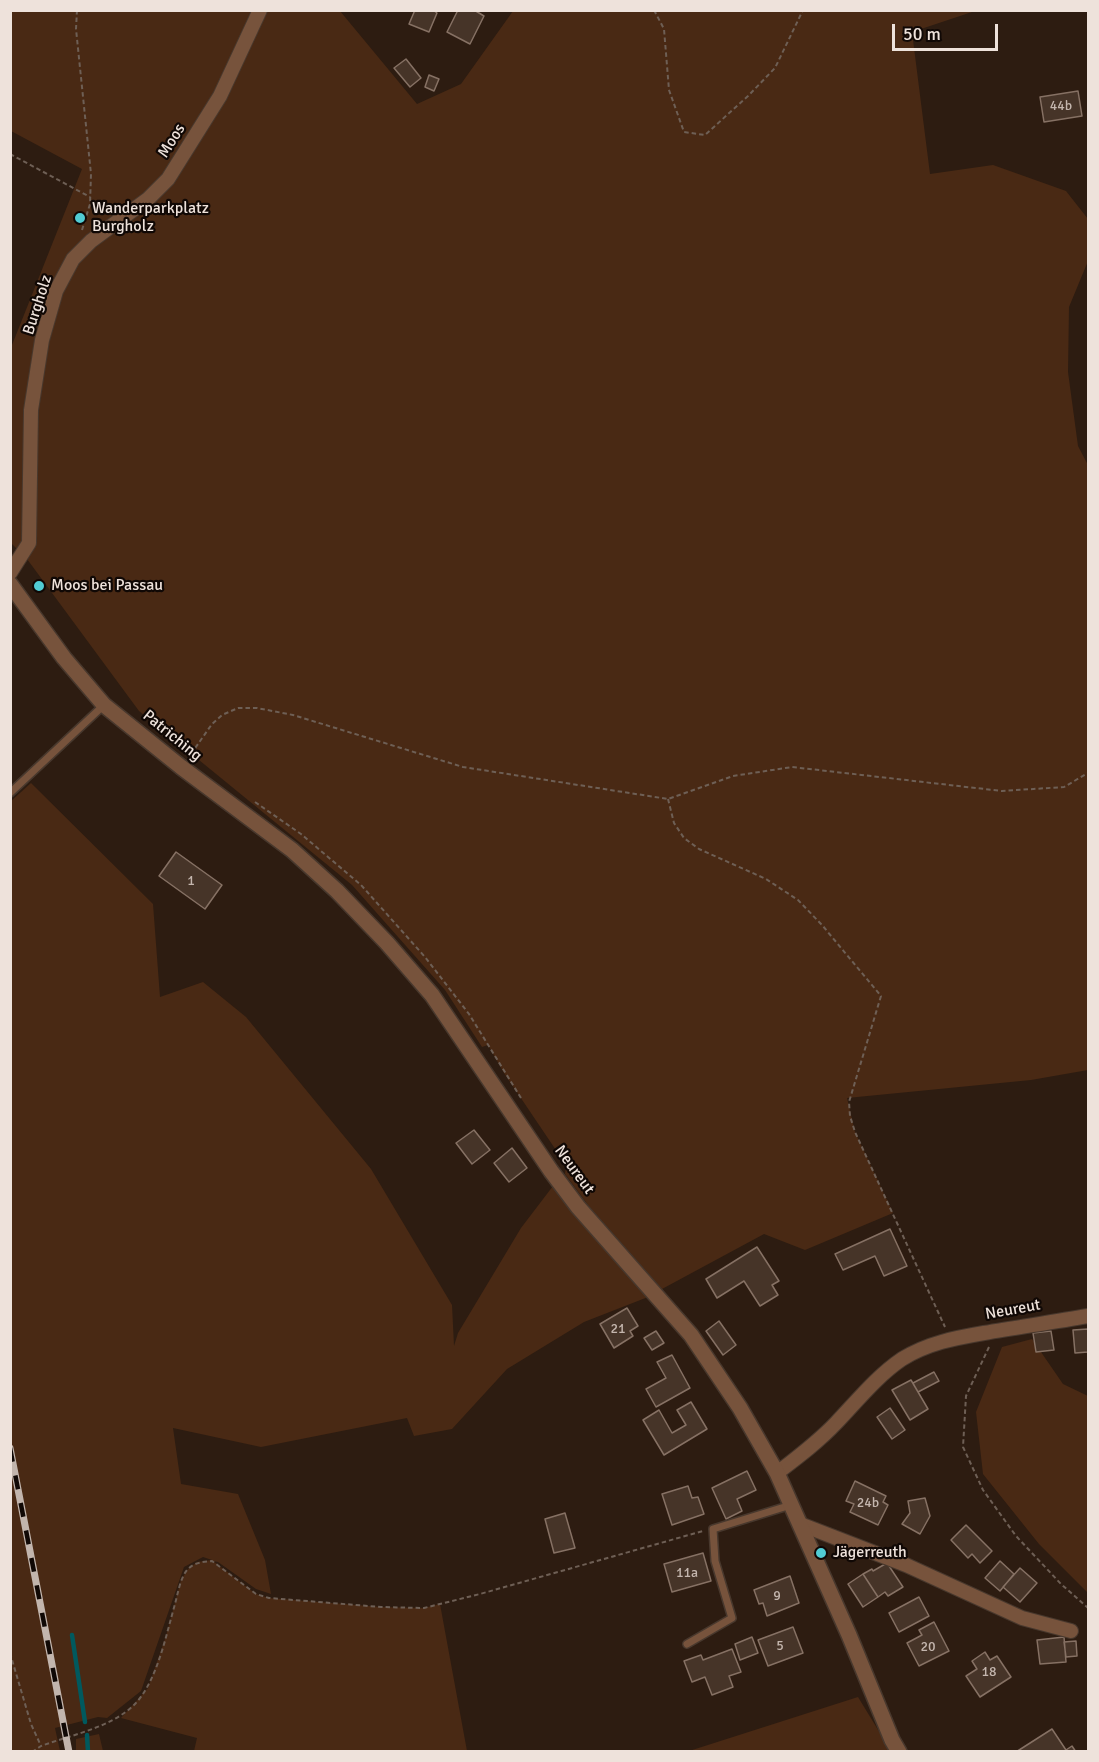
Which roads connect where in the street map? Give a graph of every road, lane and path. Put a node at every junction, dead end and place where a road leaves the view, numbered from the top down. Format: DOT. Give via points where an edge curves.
graph roads {
  1 [pos="77,10"];
  2 [pos="260,10"];
  3 [pos="654,10"];
  4 [pos="803,10"];
  5 [pos="10,154"];
  6 [pos="90,197"];
  7 [pos="73,258"];
  8 [pos="10,573"];
  9 [pos="10,584"];
  10 [pos="104,705"];
  11 [pos="181,767"];
  12 [pos="1089,773"];
  13 [pos="10,793"];
  14 [pos="668,799"];
  15 [pos="338,891"];
  16 [pos="1089,1316"];
  17 [pos="998,1330"];
  18 [pos="950,1339"];
  19 [pos="777,1473"];
  20 [pos="791,1505"];
  21 [pos="800,1524"];
  22 [pos="712,1529"];
  23 [pos="1089,1608"];
  24 [pos="1071,1631"];
  25 [pos="687,1644"];
  26 [pos="10,1653"];
  27 [pos="41,1746"];
  28 [pos="32,1752"];
  29 [pos="899,1752"];
  1 -- 6 [label="path"];
  2 -- 7 [label="street, Moos" via="220,96 168,179"];
  3 -- 4 [label="path" via="664,29 669,90 684,132 705,135 775,68"];
  5 -- 6 [label="path"];
  6 -- 7 [label="path"];
  7 -- 8 [label="street, Burgholz" via="56,291 42,340 30,410 29,543"];
  9 -- 10 [label="street, Patriching"];
  10 -- 11 [label="street, Patriching"];
  10 -- 13 [label="lane"];
  11 -- 14 [label="path" via="222,714 238,708 257,708 293,715 463,768"];
  11 -- 15 [label="street, Patriching" via="292,850"];
  12 -- 14 [label="path" via="1064,787 1002,791 792,767 733,776"];
  14 -- 18 [label="path" via="674,823 684,838 699,849 766,879 798,900 881,996 853,1084 850,1116"];
  15 -- 19 [label="street, Neureut" via="432,995 578,1207 691,1335"];
  16 -- 17 [label="street, Neureut"];
  17 -- 18 [label="street, Neureut"];
  17 -- 23 [label="path" via="966,1396 963,1447 983,1490 1016,1536 1060,1584"];
  18 -- 19 [label="street, Neureut" via="900,1360 820,1439"];
  19 -- 20 [label="street, Neureut"];
  20 -- 21 [label="street, Neureut"];
  20 -- 22 [label="lane"];
  21 -- 24 [label="street" via="906,1565 1022,1618"];
  21 -- 29 [label="street, Neureut"];
  22 -- 25 [label="lane" via="715,1561 732,1618"];
  22 -- 27 [label="path" via="424,1608 269,1598 256,1594 212,1561 197,1562 182,1580 148,1688 133,1706 114,1720"];
  26 -- 27 [label="path"];
  27 -- 28 [label="path"];
}
